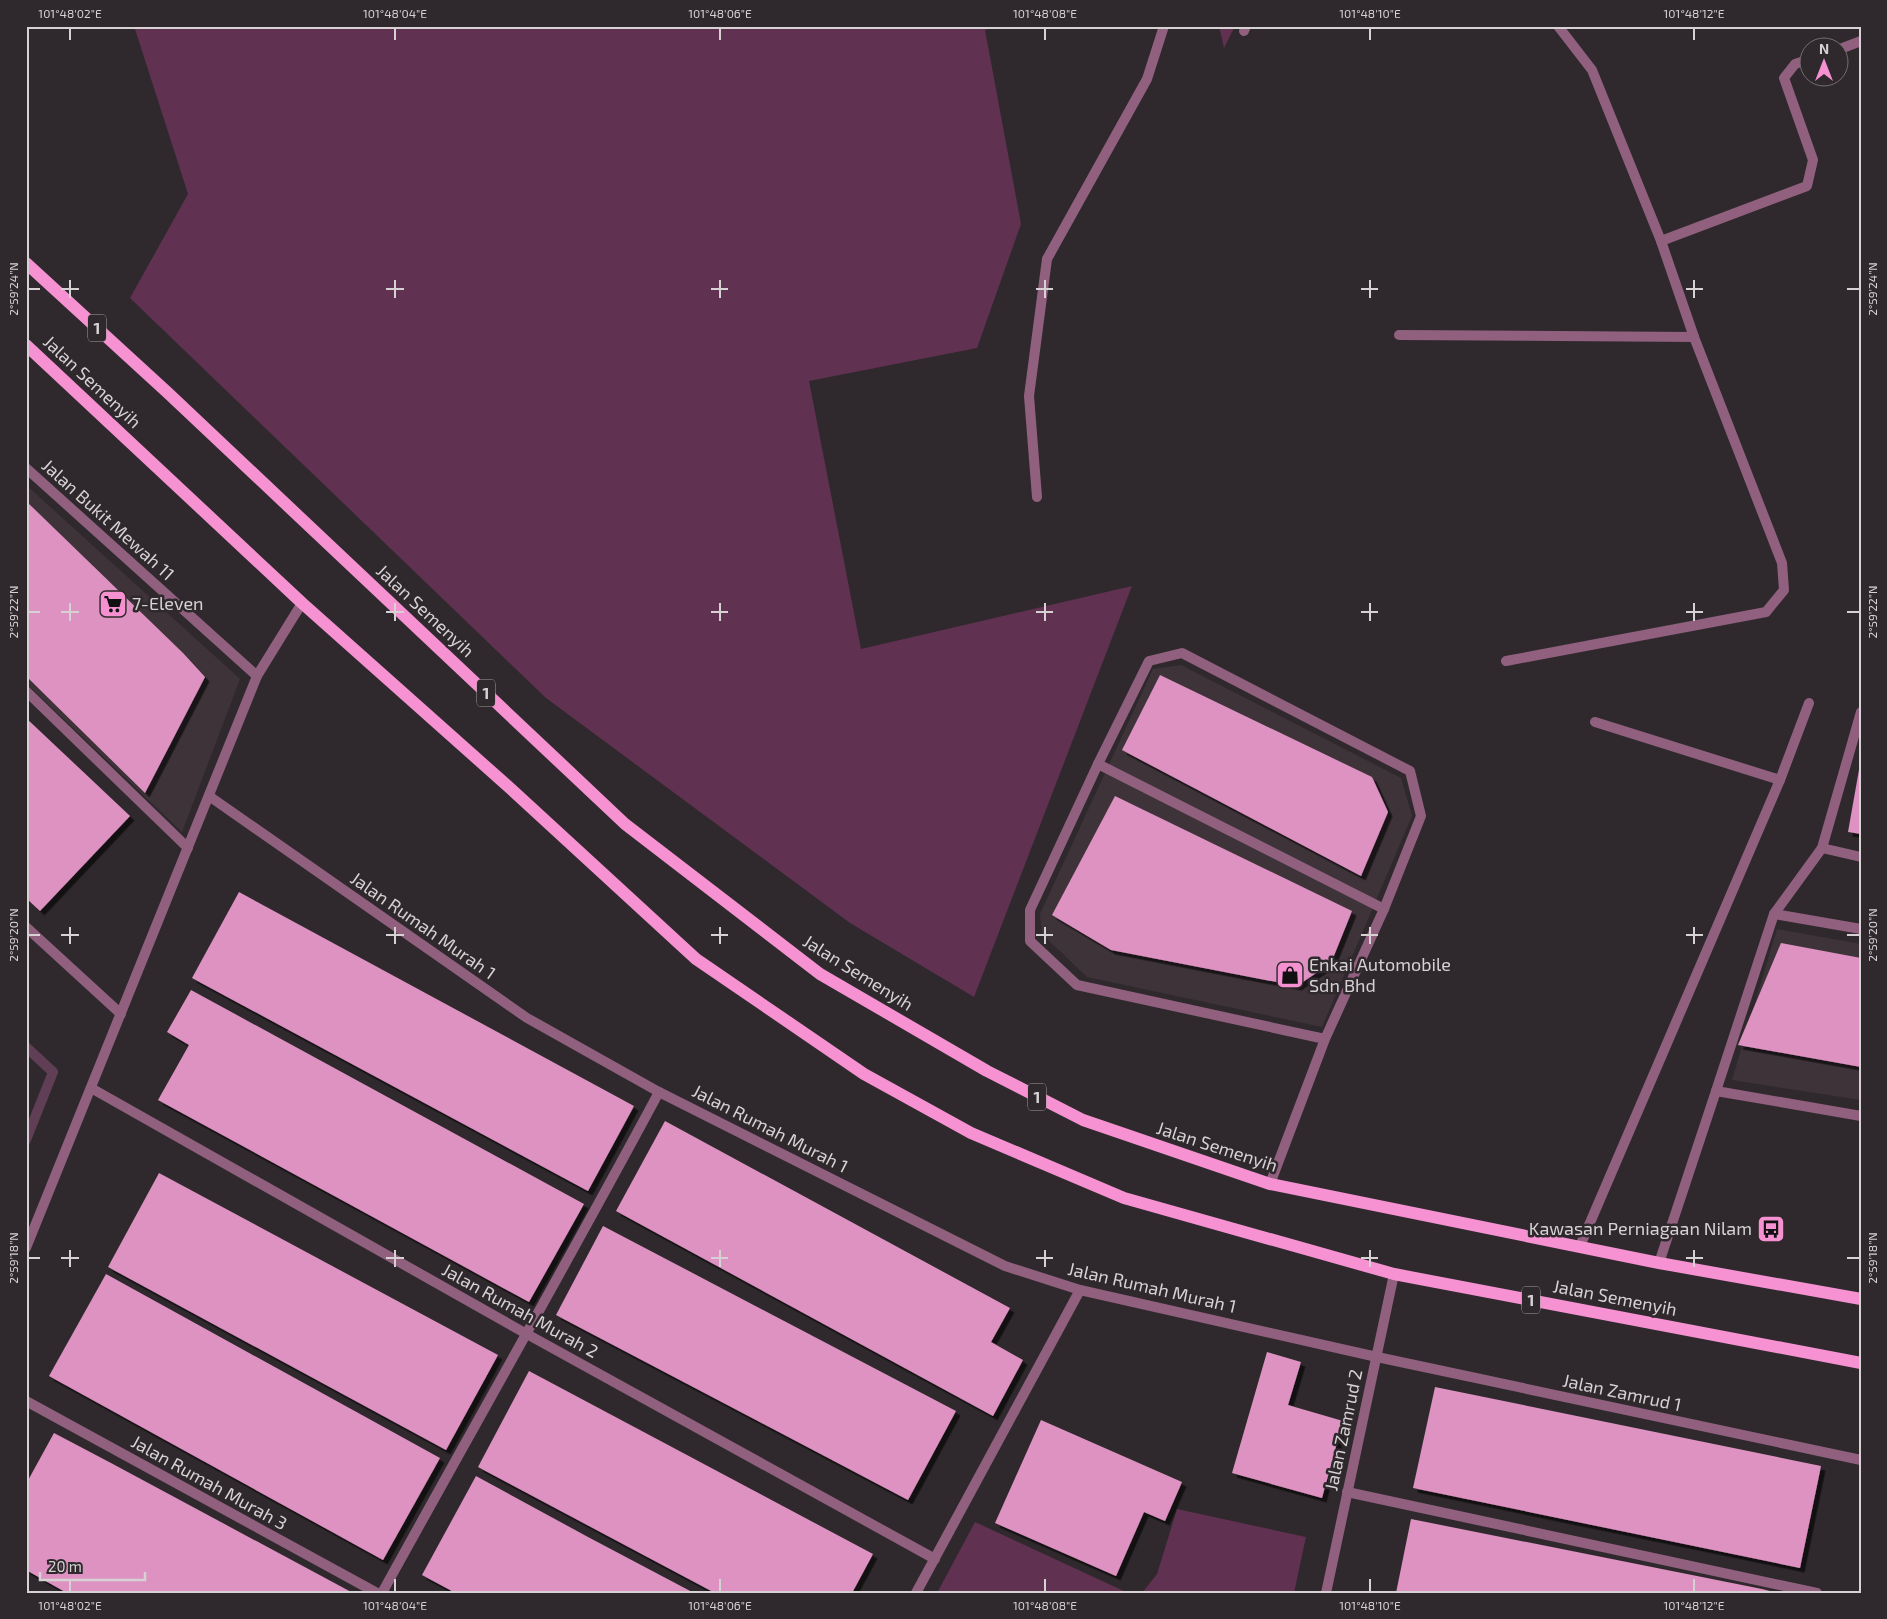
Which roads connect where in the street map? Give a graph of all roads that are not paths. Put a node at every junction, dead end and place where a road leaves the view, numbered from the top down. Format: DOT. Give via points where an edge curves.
graph roads {
  1 [pos="1164,26"];
  2 [pos="1558,26"];
  3 [pos="1800,62"];
  4 [pos="1661,241"];
  5 [pos="26,262"];
  6 [pos="1400,336"];
  7 [pos="1694,337"];
  8 [pos="26,344"];
  9 [pos="26,468"];
  10 [pos="1037,497"];
  11 [pos="302,603"];
  12 [pos="1506,661"];
  13 [pos="257,676"];
  14 [pos="26,691"];
  15 [pos="1809,703"];
  16 [pos="1861,712"];
  17 [pos="1595,722"];
  18 [pos="1098,764"];
  19 [pos="1780,780"];
  20 [pos="209,796"];
  21 [pos="188,848"];
  22 [pos="1822,848"];
  23 [pos="1861,857"];
  24 [pos="1384,909"];
  25 [pos="1774,914"];
  26 [pos="26,927"];
  27 [pos="1861,929"];
  28 [pos="121,1014"];
  29 [pos="1325,1039"];
  30 [pos="91,1088"];
  31 [pos="1716,1090"];
  32 [pos="659,1092"];
  33 [pos="1861,1116"];
  34 [pos="1270,1184"];
  35 [pos="1580,1246"];
  36 [pos="26,1248"];
  37 [pos="1659,1263"];
  38 [pos="1394,1274"];
  39 [pos="1080,1290"];
  40 [pos="1861,1299"];
  41 [pos="525,1333"];
  42 [pos="1377,1357"];
  43 [pos="1861,1363"];
  44 [pos="26,1401"];
  45 [pos="1861,1460"];
  46 [pos="1347,1492"];
  47 [pos="935,1560"];
  48 [pos="377,1593"];
  49 [pos="382,1593"];
  50 [pos="916,1593"];
  51 [pos="1326,1593"];
  52 [pos="1817,1593"];
  1 -- 10 [label="street" via="1147,79 1047,259 1029,396"];
  2 -- 4 [label="street" via="1592,70"];
  3 -- 4 [label="street" via="1784,78 1813,160 1807,186"];
  4 -- 7 [label="street"];
  5 -- 34 [label="main road, Jalan Semenyih / 1" via="625,824 820,974 986,1071 1083,1120"];
  6 -- 7 [label="street"];
  7 -- 12 [label="street" via="1782,563 1784,590 1766,612"];
  8 -- 11 [label="main road, Jalan Semenyih / 1"];
  9 -- 13 [label="street, Jalan Bukit Mewah 11"];
  11 -- 13 [label="street"];
  11 -- 38 [label="main road, Jalan Semenyih / 1" via="696,959 864,1074 971,1133 1124,1198"];
  13 -- 20 [label="street"];
  14 -- 21 [label="street"];
  15 -- 19 [label="street"];
  16 -- 22 [label="street"];
  17 -- 19 [label="street"];
  18 -- 24 [label="street"];
  18 -- 24 [label="street" via="1148,661 1182,653 1410,771 1421,816"];
  18 -- 29 [label="street" via="1030,910 1030,941 1077,985"];
  19 -- 35 [label="street"];
  20 -- 21 [label="street"];
  20 -- 32 [label="street, Jalan Rumah Murah 1" via="527,1018"];
  21 -- 28 [label="street"];
  22 -- 23 [label="street"];
  22 -- 25 [label="street"];
  24 -- 29 [label="street"];
  25 -- 27 [label="street"];
  25 -- 31 [label="street"];
  26 -- 28 [label="street"];
  28 -- 30 [label="street"];
  29 -- 34 [label="street"];
  30 -- 36 [label="street"];
  30 -- 41 [label="street, Jalan Rumah Murah 2"];
  31 -- 33 [label="street"];
  31 -- 37 [label="street"];
  32 -- 39 [label="street, Jalan Rumah Murah 1" via="1005,1266"];
  32 -- 41 [label="street"];
  34 -- 35 [label="main road, Jalan Semenyih / 1"];
  35 -- 37 [label="main road, Jalan Semenyih / 1"];
  37 -- 40 [label="main road, Jalan Semenyih / 1"];
  38 -- 42 [label="street, Jalan Zamrud 2"];
  38 -- 43 [label="main road, Jalan Semenyih / 1"];
  39 -- 42 [label="street, Jalan Rumah Murah 1"];
  39 -- 47 [label="street"];
  41 -- 47 [label="street, Jalan Rumah Murah 2"];
  41 -- 49 [label="street"];
  42 -- 45 [label="street, Jalan Zamrud 1"];
  42 -- 46 [label="street, Jalan Zamrud 2"];
  44 -- 48 [label="street, Jalan Rumah Murah 3"];
  46 -- 51 [label="street, Jalan Zamrud 2"];
  46 -- 52 [label="street"];
  47 -- 50 [label="street"];
}
